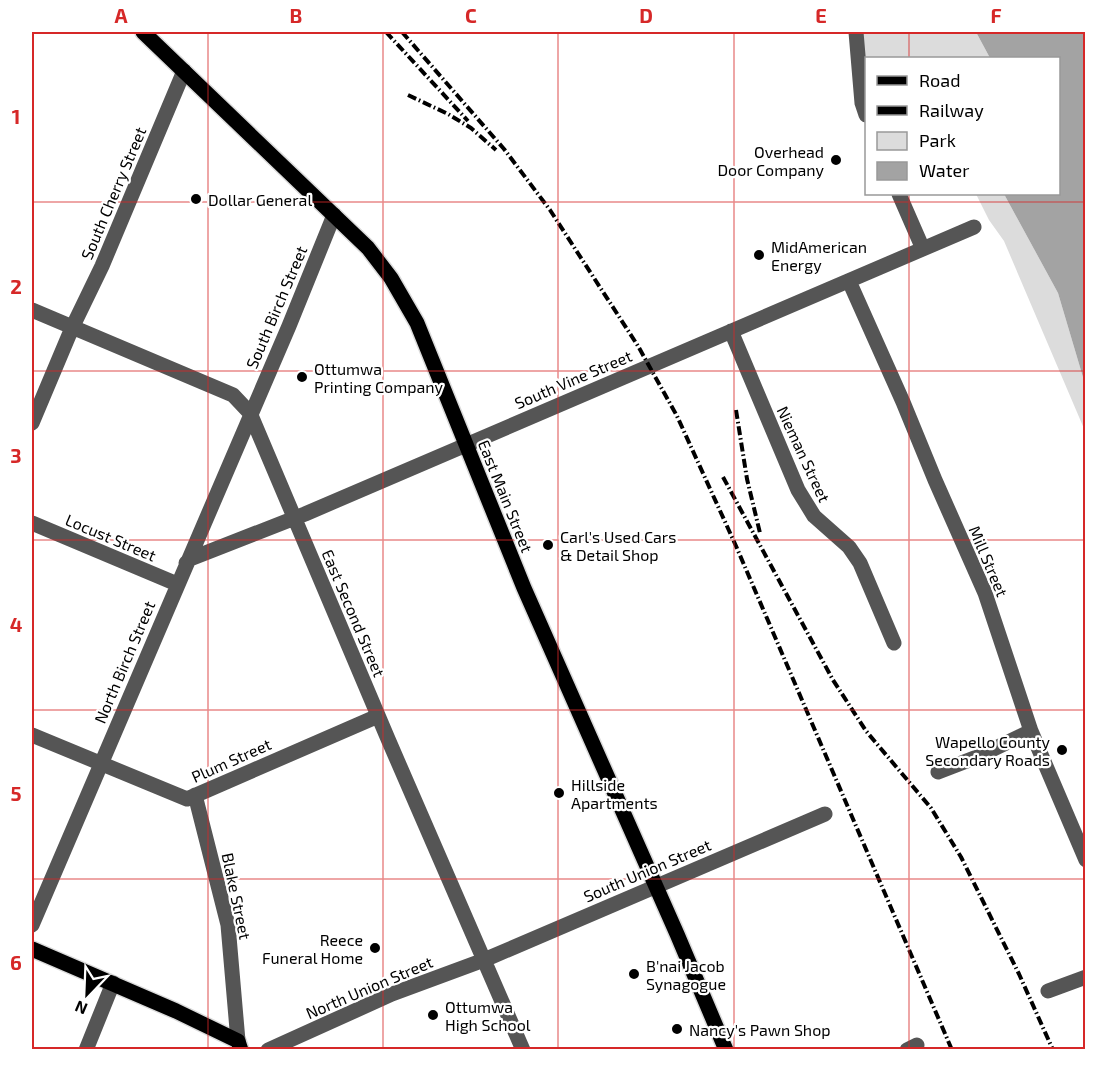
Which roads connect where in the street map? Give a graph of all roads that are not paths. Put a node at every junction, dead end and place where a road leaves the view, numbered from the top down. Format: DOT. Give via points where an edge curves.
graph roads {
  1 [pos="143,32"];
  2 [pos="856,32"];
  3 [pos="184,71"];
  4 [pos="865,110"];
  5 [pos="899,195"];
  6 [pos="334,215"];
  7 [pos="974,227"];
  8 [pos="923,249"];
  9 [pos="849,281"];
  10 [pos="32,310"];
  11 [pos="72,328"];
  12 [pos="731,332"];
  13 [pos="250,413"];
  14 [pos="32,423"];
  15 [pos="465,445"];
  16 [pos="294,518"];
  17 [pos="32,523"];
  18 [pos="186,563"];
  19 [pos="177,584"];
  20 [pos="894,643"];
  21 [pos="378,716"];
  22 [pos="1031,730"];
  23 [pos="32,735"];
  24 [pos="100,764"];
  25 [pos="938,772"];
  26 [pos="195,795"];
  27 [pos="825,814"];
  28 [pos="1086,860"];
  29 [pos="656,886"];
  30 [pos="32,925"];
  31 [pos="32,949"];
  32 [pos="484,960"];
  33 [pos="1086,976"];
  34 [pos="113,983"];
  35 [pos="1048,991"];
  36 [pos="240,1046"];
  37 [pos="86,1050"];
  38 [pos="268,1050"];
  39 [pos="523,1050"];
  40 [pos="726,1050"];
  1 -- 3 [label="main road, East Main Street"];
  2 -- 4 [label="street"];
  3 -- 6 [label="main road, East Main Street"];
  3 -- 11 [label="street, South Cherry Street"];
  5 -- 8 [label="street"];
  6 -- 13 [label="street, South Birch Street"];
  6 -- 15 [label="main road, East Main Street" via="368,248 400,291 417,323"];
  7 -- 8 [label="street, South Vine Street"];
  8 -- 9 [label="street, South Vine Street"];
  9 -- 12 [label="street, South Vine Street"];
  9 -- 22 [label="street, Mill Street" via="985,593"];
  10 -- 11 [label="street, East Second Street"];
  11 -- 13 [label="street, East Second Street" via="233,395"];
  11 -- 14 [label="street, South Cherry Street"];
  12 -- 15 [label="street, South Vine Street"];
  12 -- 20 [label="street, Nieman Street" via="798,490 814,516 849,547 860,564"];
  13 -- 16 [label="street, East Second Street"];
  13 -- 18 [label="street, North Birch Street"];
  15 -- 16 [label="street, South Vine Street"];
  15 -- 29 [label="main road, East Main Street"];
  16 -- 18 [label="street, South Vine Street"];
  16 -- 21 [label="street, East Second Street"];
  17 -- 19 [label="street, Locust Street"];
  18 -- 19 [label="street, North Birch Street"];
  19 -- 24 [label="street, North Birch Street"];
  21 -- 26 [label="street, Plum Street"];
  21 -- 32 [label="street, East Second Street"];
  22 -- 25 [label="street"];
  22 -- 28 [label="street, Mill Street"];
  23 -- 24 [label="street, Plum Street"];
  24 -- 26 [label="street, Plum Street" via="188,800"];
  24 -- 30 [label="street, North Birch Street"];
  26 -- 36 [label="street, Blake Street" via="228,925"];
  27 -- 29 [label="street, South Union Street"];
  29 -- 32 [label="street, South Union Street"];
  29 -- 40 [label="main road, East Main Street"];
  31 -- 34 [label="main road"];
  32 -- 38 [label="street, North Union Street" via="392,994"];
  32 -- 39 [label="street, East Second Street"];
  33 -- 35 [label="street"];
  34 -- 36 [label="main road" via="177,1011"];
  34 -- 37 [label="street"];
}
